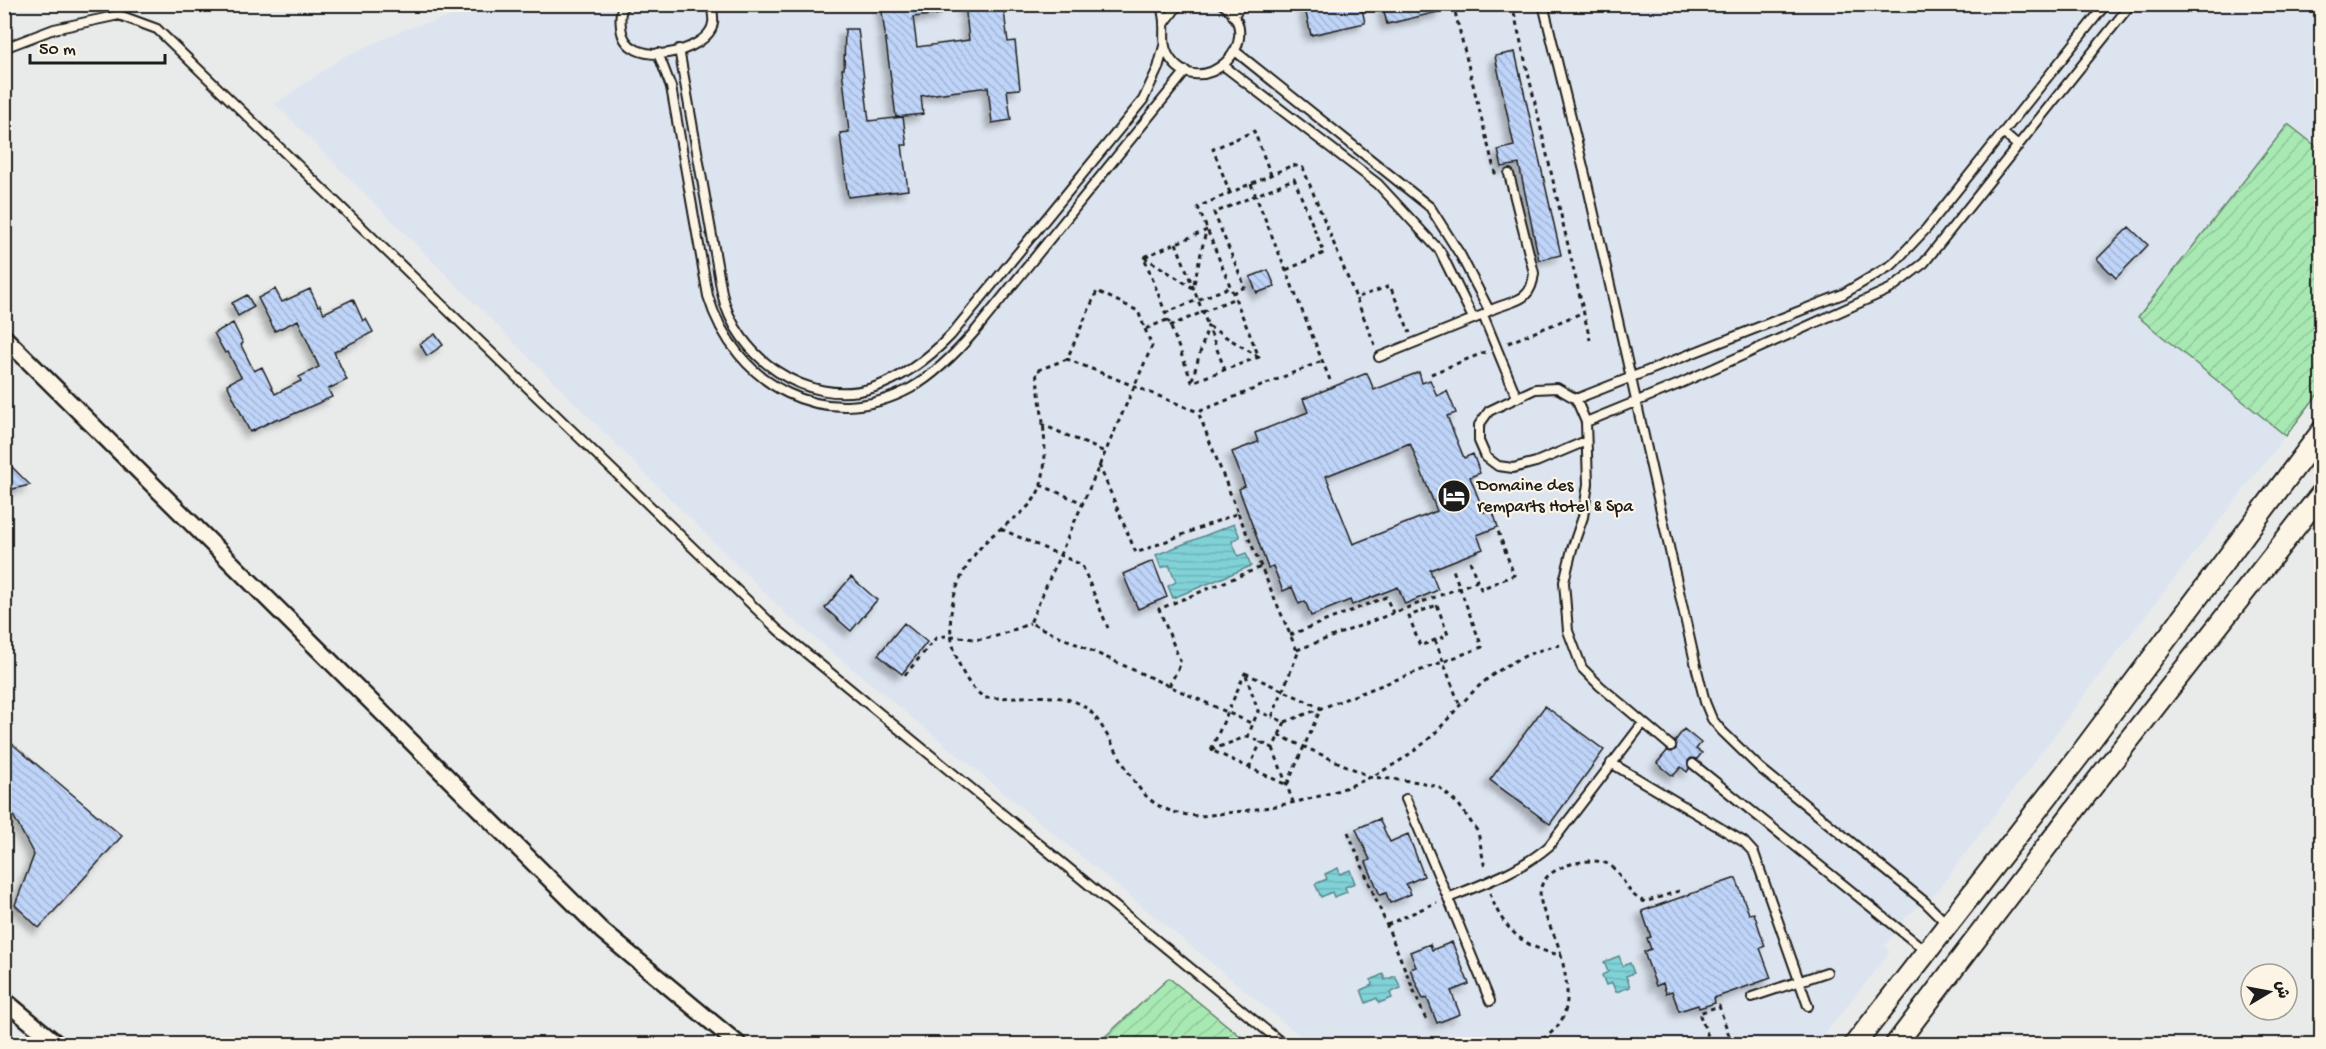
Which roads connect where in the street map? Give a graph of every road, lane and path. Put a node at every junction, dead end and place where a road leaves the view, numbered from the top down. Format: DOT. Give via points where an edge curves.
graph roads {
  1 [pos="624,4"];
  2 [pos="1161,4"];
  3 [pos="1222,4"];
  4 [pos="1242,4"];
  5 [pos="1453,4"];
  6 [pos="1512,4"];
  7 [pos="1544,4"];
  8 [pos="2106,4"];
  9 [pos="2131,4"];
  10 [pos="713,5"];
  11 [pos="1177,5"];
  12 [pos="1233,16"];
  13 [pos="1164,24"];
  14 [pos="1164,46"];
  15 [pos="4,48"];
  16 [pos="679,49"];
  17 [pos="1235,51"];
  18 [pos="658,53"];
  19 [pos="1224,66"];
  20 [pos="1186,71"];
  21 [pos="2003,133"];
  22 [pos="2018,146"];
  23 [pos="1509,174"];
  24 [pos="1271,175"];
  25 [pos="1251,184"];
  26 [pos="1230,193"];
  27 [pos="1256,195"];
  28 [pos="705,201"];
  29 [pos="692,203"];
  30 [pos="1207,230"];
  31 [pos="1176,243"];
  32 [pos="1144,257"];
  33 [pos="1286,270"];
  34 [pos="1230,287"];
  35 [pos="1193,288"];
  36 [pos="1233,293"];
  37 [pos="1235,298"];
  38 [pos="1356,298"];
  39 [pos="1198,300"];
  40 [pos="977,303"];
  41 [pos="1203,312"];
  42 [pos="988,313"];
  43 [pos="1165,313"];
  44 [pos="1486,313"];
  45 [pos="1473,318"];
  46 [pos="1168,320"];
  47 [pos="1170,326"];
  48 [pos="1208,326"];
  49 [pos="1145,329"];
  50 [pos="4,337"];
  51 [pos="1590,339"];
  52 [pos="1414,343"];
  53 [pos="1259,357"];
  54 [pos="1379,357"];
  55 [pos="1067,359"];
  56 [pos="1322,361"];
  57 [pos="1225,370"];
  58 [pos="1630,379"];
  59 [pos="1330,380"];
  60 [pos="1192,382"];
  61 [pos="1134,386"];
  62 [pos="1517,398"];
  63 [pos="1576,399"];
  64 [pos="1637,401"];
  65 [pos="1198,412"];
  66 [pos="1586,422"];
  67 [pos="1041,424"];
  68 [pos="2322,431"];
  69 [pos="1586,441"];
  70 [pos="1105,452"];
  71 [pos="1099,465"];
  72 [pos="1040,485"];
  73 [pos="2322,493"];
  74 [pos="1083,503"];
  75 [pos="1238,513"];
  76 [pos="1001,530"];
  77 [pos="1498,531"];
  78 [pos="1060,555"];
  79 [pos="1470,561"];
  80 [pos="1261,567"];
  81 [pos="1452,567"];
  82 [pos="1477,581"];
  83 [pos="1460,588"];
  84 [pos="1420,603"];
  85 [pos="1423,610"];
  86 [pos="1393,613"];
  87 [pos="1030,623"];
  88 [pos="1108,628"];
  89 [pos="1290,635"];
  90 [pos="950,636"];
  91 [pos="1436,640"];
  92 [pos="1572,643"];
  93 [pos="1297,650"];
  94 [pos="1443,662"];
  95 [pos="1245,673"];
  96 [pos="904,675"];
  97 [pos="1169,686"];
  98 [pos="1283,690"];
  99 [pos="1460,706"];
  100 [pos="1321,708"];
  101 [pos="1258,711"];
  102 [pos="1228,713"];
  103 [pos="1272,717"];
  104 [pos="1285,722"];
  105 [pos="1642,723"];
  106 [pos="1253,724"];
  107 [pos="1278,735"];
  108 [pos="1248,736"];
  109 [pos="1261,742"];
  110 [pos="1671,746"];
  111 [pos="1273,747"];
  112 [pos="1304,747"];
  113 [pos="1211,750"];
  114 [pos="1611,763"];
  115 [pos="1693,764"];
  116 [pos="1249,768"];
  117 [pos="1371,777"];
  118 [pos="1287,785"];
  119 [pos="1406,799"];
  120 [pos="1293,802"];
  121 [pos="1348,832"];
  122 [pos="1486,882"];
  123 [pos="1679,891"];
  124 [pos="1448,898"];
  125 [pos="1947,924"];
  126 [pos="1387,925"];
  127 [pos="1927,952"];
  128 [pos="1562,955"];
  129 [pos="1827,972"];
  130 [pos="1800,982"];
  131 [pos="1752,998"];
  132 [pos="4,1000"];
  133 [pos="1490,1001"];
  134 [pos="1808,1006"];
  135 [pos="1426,1020"];
  136 [pos="1731,1043"];
  137 [pos="57,1044"];
  138 [pos="738,1044"];
  139 [pos="1283,1044"];
  140 [pos="1532,1044"];
  141 [pos="1711,1044"];
  142 [pos="1724,1044"];
  143 [pos="1856,1044"];
  144 [pos="1896,1044"];
  1 -- 18 [label="lane" via="620,17 625,41 642,54"];
  2 -- 13 [label="lane"];
  3 -- 12 [label="lane"];
  4 -- 12 [label="lane"];
  5 -- 23 [label="path" via="1496,177"];
  6 -- 51 [label="path"];
  7 -- 58 [label="lane"];
  8 -- 21 [label="lane"];
  9 -- 22 [label="lane"];
  10 -- 16 [label="lane" via="713,24 703,41"];
  11 -- 13 [label="lane"];
  12 -- 17 [label="lane" via="1238,27"];
  13 -- 14 [label="lane"];
  14 -- 20 [label="lane"];
  14 -- 40 [label="lane" via="1143,100"];
  15 -- 139 [label="lane" via="54,29 119,15 157,29 778,630"];
  16 -- 18 [label="lane"];
  16 -- 28 [label="lane"];
  17 -- 19 [label="lane"];
  17 -- 44 [label="lane" via="1430,207 1461,256"];
  18 -- 29 [label="lane" via="671,87"];
  19 -- 20 [label="lane" via="1206,74"];
  19 -- 45 [label="lane" via="1378,184 1440,251"];
  20 -- 42 [label="lane"];
  21 -- 22 [label="lane"];
  21 -- 58 [label="lane" via="1893,264 1843,294"];
  22 -- 64 [label="lane" via="1924,263 1890,289"];
  23 -- 44 [label="lane" via="1534,273 1533,287 1526,297"];
  24 -- 25 [label="path"];
  24 -- 26 [label="path" via="1254,131 1213,149"];
  24 -- 38 [label="path" via="1293,165 1303,168"];
  25 -- 26 [label="path"];
  25 -- 27 [label="path"];
  26 -- 30 [label="path" via="1198,207"];
  27 -- 33 [label="path"];
  27 -- 33 [label="path" via="1294,179 1324,253"];
  27 -- 36 [label="path" via="1214,213 1245,287"];
  28 -- 29 [label="lane"];
  28 -- 40 [label="lane" via="724,303 733,324 768,365 796,382 839,392 886,383 929,356"];
  29 -- 42 [label="lane" via="708,296 720,328 753,371 773,386 800,398 856,405 912,388 955,354"];
  30 -- 31 [label="path"];
  30 -- 34 [label="path"];
  30 -- 35 [label="path"];
  31 -- 32 [label="path"];
  31 -- 35 [label="path"];
  32 -- 35 [label="path"];
  32 -- 43 [label="path"];
  33 -- 56 [label="path"];
  34 -- 36 [label="path"];
  34 -- 39 [label="path"];
  35 -- 39 [label="path"];
  36 -- 37 [label="path"];
  37 -- 41 [label="path"];
  37 -- 53 [label="path"];
  38 -- 52 [label="path" via="1390,286"];
  38 -- 54 [label="path"];
  39 -- 41 [label="path"];
  39 -- 43 [label="path"];
  40 -- 42 [label="lane"];
  41 -- 47 [label="path"];
  41 -- 48 [label="path"];
  43 -- 46 [label="path"];
  44 -- 45 [label="lane"];
  44 -- 62 [label="lane"];
  45 -- 52 [label="lane"];
  46 -- 47 [label="path"];
  46 -- 49 [label="path"];
  47 -- 60 [label="path"];
  48 -- 53 [label="path"];
  48 -- 57 [label="path"];
  48 -- 60 [label="path"];
  49 -- 55 [label="path" via="1138,311 1096,291"];
  49 -- 61 [label="path" via="1152,346"];
  50 -- 138 [label="street" via="602,931"];
  52 -- 54 [label="lane"];
  53 -- 57 [label="path"];
  55 -- 61 [label="path"];
  55 -- 67 [label="path" via="1036,371"];
  56 -- 59 [label="path"];
  56 -- 65 [label="path"];
  57 -- 60 [label="path"];
  58 -- 63 [label="lane"];
  58 -- 64 [label="lane"];
  61 -- 65 [label="path"];
  61 -- 70 [label="path"];
  62 -- 63 [label="lane" via="1535,389 1557,388"];
  62 -- 69 [label="lane" via="1489,411 1479,425 1479,441 1486,457 1498,466 1513,468 1536,462"];
  63 -- 66 [label="lane"];
  64 -- 66 [label="lane"];
  64 -- 125 [label="lane" via="1695,662 1712,719 1760,768"];
  65 -- 75 [label="path"];
  66 -- 69 [label="lane"];
  67 -- 70 [label="path"];
  67 -- 72 [label="path" via="1045,463"];
  68 -- 125 [label="street"];
  69 -- 92 [label="lane" via="1588,484 1583,517 1564,582"];
  70 -- 71 [label="path"];
  71 -- 74 [label="path"];
  71 -- 75 [label="path" via="1136,554"];
  72 -- 74 [label="path"];
  72 -- 76 [label="path" via="1029,505"];
  73 -- 144 [label="street"];
  74 -- 78 [label="path"];
  75 -- 80 [label="path"];
  76 -- 78 [label="path"];
  76 -- 90 [label="path" via="969,559 961,574"];
  77 -- 82 [label="path" via="1514,575 1481,589"];
  78 -- 87 [label="path"];
  78 -- 88 [label="path" via="1082,565"];
  79 -- 82 [label="path"];
  80 -- 89 [label="path"];
  80 -- 97 [label="path" via="1159,609 1181,663"];
  81 -- 83 [label="path"];
  82 -- 83 [label="path"];
  83 -- 84 [label="path"];
  83 -- 94 [label="path" via="1482,647"];
  84 -- 85 [label="path"];
  84 -- 86 [label="path"];
  85 -- 91 [label="path" via="1437,605 1448,635"];
  85 -- 91 [label="path" via="1409,615 1420,646"];
  86 -- 89 [label="path" via="1386,597"];
  86 -- 93 [label="path"];
  87 -- 90 [label="path" via="984,639"];
  87 -- 97 [label="path"];
  89 -- 93 [label="path"];
  90 -- 96 [label="path" via="936,638"];
  90 -- 120 [label="path" via="965,678 985,698 1065,699 1090,711 1140,790 1163,810 1180,816 1201,816"];
  91 -- 94 [label="path"];
  92 -- 99 [label="path" via="1529,653 1507,665"];
  92 -- 105 [label="lane" via="1582,668"];
  93 -- 98 [label="path"];
  94 -- 99 [label="path"];
  94 -- 100 [label="path"];
  95 -- 98 [label="path"];
  95 -- 101 [label="path"];
  95 -- 102 [label="path"];
  97 -- 102 [label="path"];
  98 -- 100 [label="path"];
  98 -- 103 [label="path"];
  99 -- 117 [label="path" via="1420,747"];
  100 -- 104 [label="path"];
  100 -- 112 [label="path"];
  101 -- 103 [label="path"];
  101 -- 106 [label="path"];
  102 -- 106 [label="path"];
  102 -- 113 [label="path"];
  103 -- 104 [label="path"];
  104 -- 107 [label="path"];
  105 -- 110 [label="lane"];
  105 -- 114 [label="lane"];
  106 -- 108 [label="path"];
  107 -- 111 [label="path"];
  107 -- 112 [label="path"];
  108 -- 109 [label="path"];
  108 -- 113 [label="path"];
  109 -- 111 [label="path"];
  109 -- 116 [label="path"];
  111 -- 118 [label="path"];
  112 -- 117 [label="path"];
  112 -- 118 [label="path"];
  113 -- 116 [label="path"];
  114 -- 122 [label="lane" via="1549,846 1535,858"];
  114 -- 130 [label="lane" via="1744,842 1754,853"];
  115 -- 127 [label="lane"];
  116 -- 118 [label="path"];
  117 -- 120 [label="path" via="1324,796"];
  117 -- 122 [label="path" via="1439,787 1459,805 1478,832"];
  118 -- 120 [label="path"];
  119 -- 124 [label="lane"];
  121 -- 126 [label="path"];
  122 -- 124 [label="lane"];
  122 -- 128 [label="path" via="1501,917 1518,937 1530,946"];
  123 -- 128 [label="path" via="1645,902 1627,889 1609,865 1596,861 1563,867 1547,877 1540,893 1541,908"];
  124 -- 126 [label="path"];
  124 -- 133 [label="lane"];
  125 -- 127 [label="street"];
  126 -- 135 [label="path"];
  127 -- 143 [label="street"];
  128 -- 140 [label="path" via="1568,990 1565,1013 1554,1032"];
  129 -- 130 [label="lane"];
  130 -- 131 [label="lane"];
  130 -- 134 [label="lane"];
  132 -- 137 [label="street"];
  136 -- 141 [label="path" via="1719,1006 1699,1013"];
  136 -- 142 [label="path"];
}
